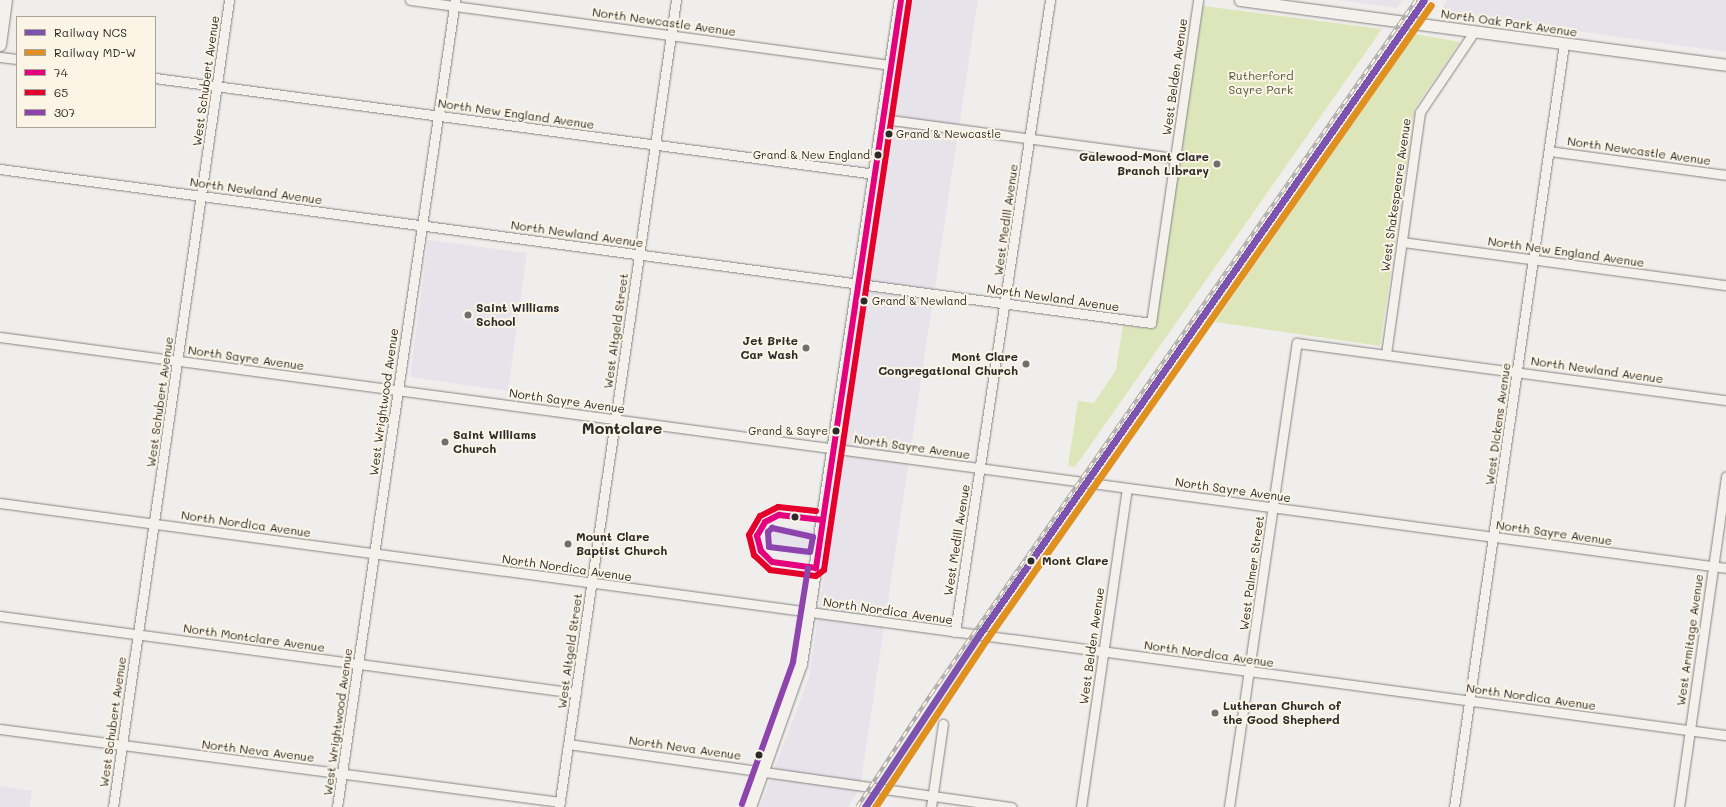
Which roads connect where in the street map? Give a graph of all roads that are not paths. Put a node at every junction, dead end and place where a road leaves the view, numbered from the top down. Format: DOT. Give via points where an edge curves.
graph roads {
  1 [pos="6,0"];
  2 [pos="229,0"];
  3 [pos="410,0"];
  4 [pos="676,0"];
  5 [pos="900,0"];
  6 [pos="1050,0"];
  7 [pos="1198,0"];
  8 [pos="1240,0"];
  9 [pos="455,3"];
  10 [pos="1474,32"];
  11 [pos="671,35"];
  12 [pos="1564,44"];
  13 [pos="0,45"];
  14 [pos="0,57"];
  15 [pos="16,59"];
  16 [pos="891,65"];
  17 [pos="1726,65"];
  18 [pos="156,78"];
  19 [pos="217,86"];
  20 [pos="438,116"];
  21 [pos="883,119"];
  22 [pos="1029,138"];
  23 [pos="655,145"];
  24 [pos="1549,151"];
  25 [pos="1175,158"];
  26 [pos="0,169"];
  27 [pos="875,174"];
  28 [pos="1726,175"];
  29 [pos="201,196"];
  30 [pos="422,226"];
  31 [pos="1402,242"];
  32 [pos="639,255"];
  33 [pos="1534,260"];
  34 [pos="858,284"];
  35 [pos="1726,286"];
  36 [pos="1006,304"];
  37 [pos="1151,323"];
  38 [pos="0,337"];
  39 [pos="1297,343"];
  40 [pos="1386,354"];
  41 [pos="178,361"];
  42 [pos="1517,372"];
  43 [pos="398,391"];
  44 [pos="1726,400"];
  45 [pos="615,420"];
  46 [pos="834,449"];
  47 [pos="981,469"];
  48 [pos="1726,476"];
  49 [pos="1127,488"];
  50 [pos="0,503"];
  51 [pos="1273,508"];
  52 [pos="154,524"];
  53 [pos="1493,537"];
  54 [pos="374,554"];
  55 [pos="1713,567"];
  56 [pos="1726,568"];
  57 [pos="592,583"];
  58 [pos="809,612"];
  59 [pos="0,616"];
  60 [pos="955,632"];
  61 [pos="138,634"];
  62 [pos="1104,652"];
  63 [pos="358,664"];
  64 [pos="1249,672"];
  65 [pos="576,693"];
  66 [pos="1470,701"];
  67 [pos="943,724"];
  68 [pos="0,729"];
  69 [pos="1690,731"];
  70 [pos="1726,736"];
  71 [pos="568,744"];
  72 [pos="122,745"];
  73 [pos="764,771"];
  74 [pos="342,774"];
  75 [pos="933,796"];
  76 [pos="559,805"];
  77 [pos="113,807"];
  78 [pos="337,807"];
  79 [pos="750,807"];
  80 [pos="931,807"];
  81 [pos="1012,807"];
  82 [pos="1081,807"];
  83 [pos="1229,807"];
  84 [pos="1454,807"];
  85 [pos="1679,807"];
  1 -- 13 [label="main road"];
  2 -- 19 [label="street, West Schubert Avenue"];
  3 -- 9 [label="street, North Newcastle Avenue"];
  4 -- 11 [label="street, West Altgeld Street"];
  5 -- 16 [label="main road"];
  6 -- 22 [label="street, West Medill Avenue"];
  7 -- 25 [label="street, West Belden Avenue"];
  8 -- 10 [label="street, North Oak Park Avenue"];
  9 -- 11 [label="street, North Newcastle Avenue"];
  9 -- 20 [label="street, West Wrightwood Avenue"];
  10 -- 12 [label="street, North Oak Park Avenue"];
  10 -- 31 [label="street, West Shakespeare Avenue" via="1420,112"];
  11 -- 16 [label="street, North Newcastle Avenue"];
  11 -- 23 [label="street, West Altgeld Street"];
  12 -- 17 [label="street, North Oak Park Avenue"];
  12 -- 24 [label="street, West Dickens Avenue"];
  14 -- 15 [label="street"];
  16 -- 21 [label="main road"];
  18 -- 19 [label="street, North New England Avenue"];
  19 -- 20 [label="street, North New England Avenue"];
  19 -- 29 [label="street, West Schubert Avenue"];
  20 -- 23 [label="street, North New England Avenue"];
  20 -- 30 [label="street, West Wrightwood Avenue"];
  21 -- 22 [label="street"];
  21 -- 27 [label="main road"];
  22 -- 25 [label="street"];
  22 -- 36 [label="street, West Medill Avenue"];
  23 -- 27 [label="street, North New England Avenue"];
  23 -- 32 [label="street, West Altgeld Street"];
  24 -- 28 [label="street, North Newcastle Avenue"];
  24 -- 33 [label="street, West Dickens Avenue"];
  25 -- 37 [label="street, West Belden Avenue"];
  26 -- 29 [label="street, North Newland Avenue"];
  27 -- 34 [label="main road"];
  29 -- 30 [label="street, North Newland Avenue"];
  29 -- 41 [label="street, West Schubert Avenue"];
  30 -- 32 [label="street, North Newland Avenue"];
  30 -- 43 [label="street, West Wrightwood Avenue"];
  31 -- 33 [label="street, North New England Avenue"];
  31 -- 40 [label="street, West Shakespeare Avenue"];
  32 -- 34 [label="street, North Newland Avenue"];
  32 -- 45 [label="street, West Altgeld Street"];
  33 -- 35 [label="street, North New England Avenue"];
  33 -- 42 [label="street, West Dickens Avenue"];
  34 -- 36 [label="street, North Newland Avenue"];
  34 -- 46 [label="main road"];
  36 -- 37 [label="street, North Newland Avenue"];
  36 -- 47 [label="street, West Medill Avenue"];
  38 -- 41 [label="street, North Sayre Avenue"];
  39 -- 40 [label="street, North Newland Avenue"];
  39 -- 51 [label="street, West Palmer Street"];
  40 -- 42 [label="street, North Newland Avenue"];
  41 -- 43 [label="street, North Sayre Avenue"];
  41 -- 52 [label="street, West Schubert Avenue"];
  42 -- 44 [label="street, North Newland Avenue"];
  42 -- 53 [label="street, West Dickens Avenue"];
  43 -- 45 [label="street, North Sayre Avenue"];
  43 -- 54 [label="street, West Wrightwood Avenue"];
  45 -- 46 [label="street, North Sayre Avenue"];
  45 -- 57 [label="street, West Altgeld Street"];
  46 -- 47 [label="street, North Sayre Avenue"];
  46 -- 58 [label="main road"];
  47 -- 49 [label="street, North Sayre Avenue"];
  47 -- 60 [label="street, West Medill Avenue"];
  48 -- 55 [label="street, West Armitage Avenue"];
  49 -- 51 [label="street, North Sayre Avenue"];
  49 -- 62 [label="street, West Belden Avenue"];
  50 -- 52 [label="street, North Nordica Avenue"];
  51 -- 53 [label="street, North Sayre Avenue"];
  51 -- 64 [label="street, West Palmer Street"];
  52 -- 54 [label="street, North Nordica Avenue"];
  52 -- 61 [label="street, West Schubert Avenue"];
  53 -- 55 [label="street, North Sayre Avenue"];
  53 -- 66 [label="street, West Dickens Avenue"];
  54 -- 57 [label="street, North Nordica Avenue"];
  54 -- 63 [label="street, West Wrightwood Avenue"];
  55 -- 56 [label="street, North Sayre Avenue"];
  55 -- 69 [label="street, West Armitage Avenue"];
  57 -- 58 [label="street, North Nordica Avenue"];
  57 -- 65 [label="street, West Altgeld Street"];
  58 -- 60 [label="street, North Nordica Avenue"];
  58 -- 73 [label="main road" via="801,664"];
  59 -- 61 [label="street, North Montclare Avenue"];
  60 -- 62 [label="street, North Nordica Avenue"];
  61 -- 63 [label="street, North Montclare Avenue"];
  61 -- 72 [label="street, West Schubert Avenue"];
  62 -- 64 [label="street, North Nordica Avenue"];
  62 -- 82 [label="street, West Belden Avenue"];
  63 -- 65 [label="street, North Montclare Avenue"];
  63 -- 74 [label="street, West Wrightwood Avenue"];
  64 -- 66 [label="street, North Nordica Avenue"];
  64 -- 83 [label="street, West Palmer Street"];
  65 -- 71 [label="street, West Altgeld Street"];
  66 -- 69 [label="street, North Nordica Avenue"];
  66 -- 84 [label="street, West Dickens Avenue"];
  67 -- 75 [label="street"];
  68 -- 72 [label="street, North Neva Avenue"];
  69 -- 70 [label="street, North Nordica Avenue"];
  69 -- 85 [label="street, West Armitage Avenue"];
  71 -- 73 [label="street, North Neva Avenue"];
  71 -- 76 [label="street, West Altgeld Street"];
  72 -- 74 [label="street, North Neva Avenue"];
  72 -- 77 [label="street, West Schubert Avenue"];
  73 -- 75 [label="street, North Neva Avenue"];
  73 -- 79 [label="main road"];
  74 -- 76 [label="street, North Neva Avenue"];
  74 -- 78 [label="street, West Wrightwood Avenue"];
  75 -- 80 [label="street"];
  75 -- 81 [label="street, North Neva Avenue"];
}
